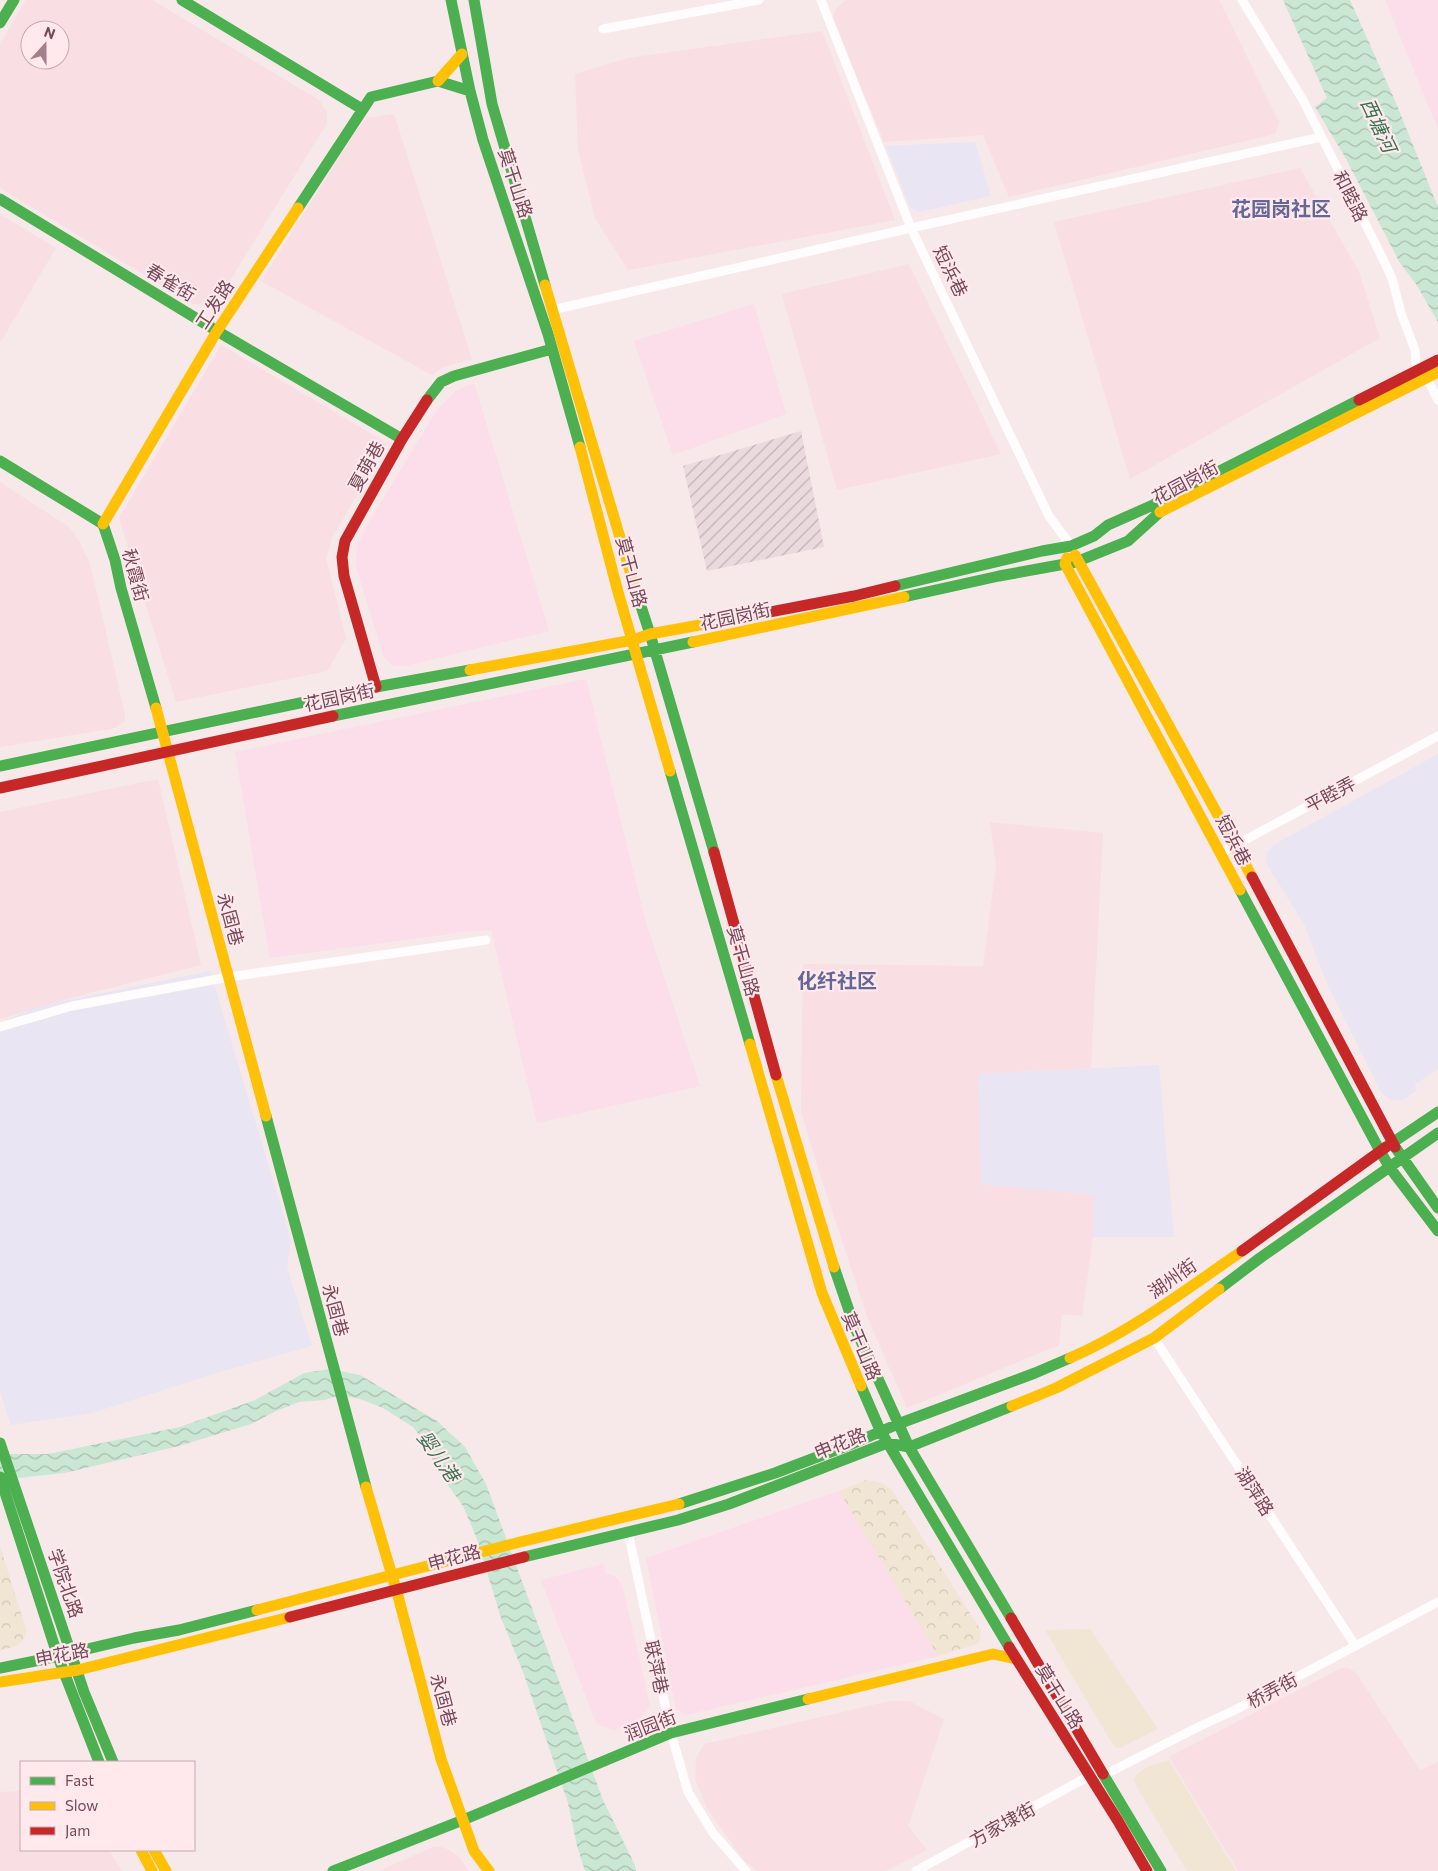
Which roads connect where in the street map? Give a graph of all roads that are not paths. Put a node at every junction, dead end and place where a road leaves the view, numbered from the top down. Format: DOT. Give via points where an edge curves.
graph roads {
  1 [pos="14,0"];
  2 [pos="182,0"];
  3 [pos="451,0"];
  4 [pos="474,0"];
  5 [pos="759,0"];
  6 [pos="821,0"];
  7 [pos="1242,0"];
  8 [pos="0,23"];
  9 [pos="604,29"];
  10 [pos="462,54"];
  11 [pos="438,81"];
  12 [pos="470,91"];
  13 [pos="362,109"];
  14 [pos="1321,138"];
  15 [pos="0,199"];
  16 [pos="911,228"];
  17 [pos="552,310"];
  18 [pos="217,331"];
  19 [pos="552,349"];
  20 [pos="1438,360"];
  21 [pos="1438,372"];
  22 [pos="1438,400"];
  23 [pos="402,439"];
  24 [pos="0,461"];
  25 [pos="1156,509"];
  26 [pos="103,524"];
  27 [pos="1070,546"];
  28 [pos="1079,561"];
  29 [pos="1065,564"];
  30 [pos="650,634"];
  31 [pos="633,640"];
  32 [pos="654,650"];
  33 [pos="637,654"];
  34 [pos="376,686"];
  35 [pos="162,732"];
  36 [pos="1438,736"];
  37 [pos="168,750"];
  38 [pos="0,766"];
  39 [pos="0,788"];
  40 [pos="1234,846"];
  41 [pos="1221,853"];
  42 [pos="486,940"];
  43 [pos="229,977"];
  44 [pos="0,1027"];
  45 [pos="1438,1112"];
  46 [pos="1438,1133"];
  47 [pos="1392,1142"];
  48 [pos="1380,1150"];
  49 [pos="1403,1159"];
  50 [pos="1390,1168"];
  51 [pos="1438,1208"];
  52 [pos="1438,1231"];
  53 [pos="1154,1338"];
  54 [pos="898,1424"];
  55 [pos="880,1430"];
  56 [pos="888,1443"];
  57 [pos="0,1444"];
  58 [pos="909,1447"];
  59 [pos="2,1482"];
  60 [pos="628,1532"];
  61 [pos="392,1576"];
  62 [pos="397,1590"];
  63 [pos="1438,1602"];
  64 [pos="1002,1634"];
  65 [pos="1355,1645"];
  66 [pos="72,1654"];
  67 [pos="993,1654"];
  68 [pos="58,1657"];
  69 [pos="1016,1659"];
  70 [pos="0,1668"];
  71 [pos="78,1670"];
  72 [pos="64,1673"];
  73 [pos="0,1682"];
  74 [pos="671,1733"];
  75 [pos="99,1761"];
  76 [pos="113,1761"];
  77 [pos="1089,1776"];
  78 [pos="1104,1776"];
  79 [pos="463,1820"];
  80 [pos="141,1851"];
  81 [pos="155,1851"];
  82 [pos="152,1871"];
  83 [pos="166,1871"];
  84 [pos="333,1871"];
  85 [pos="489,1871"];
  86 [pos="746,1871"];
  87 [pos="916,1871"];
  88 [pos="1147,1871"];
  89 [pos="1161,1871"];
  1 -- 8 [label="street"];
  2 -- 13 [label="street"];
  3 -- 10 [label="street, 莫干山路"];
  4 -- 17 [label="street, 莫干山路" via="492,104"];
  5 -- 9 [label="street"];
  6 -- 16 [label="street, 短浜巷"];
  7 -- 14 [label="street, 和睦路" via="1303,100"];
  10 -- 11 [label="street"];
  10 -- 12 [label="street, 莫干山路"];
  11 -- 12 [label="street"];
  11 -- 13 [label="street, 工发路" via="371,97"];
  12 -- 19 [label="street, 莫干山路"];
  13 -- 18 [label="street, 工发路"];
  14 -- 16 [label="street"];
  14 -- 22 [label="street, 和睦路" via="1392,278 1415,350 1416,364"];
  15 -- 18 [label="street, 春雀街"];
  16 -- 17 [label="street"];
  16 -- 27 [label="street, 短浜巷" via="1049,516"];
  17 -- 30 [label="street, 莫干山路"];
  18 -- 23 [label="street, 春雀街"];
  18 -- 26 [label="street, 工发路"];
  19 -- 23 [label="street, 夏萌巷" via="441,382"];
  19 -- 31 [label="street, 莫干山路"];
  20 -- 25 [label="street, 花园岗街"];
  21 -- 25 [label="street, 花园岗街"];
  23 -- 34 [label="street, 夏萌巷" via="345,541 342,557 344,576"];
  24 -- 26 [label="street"];
  25 -- 27 [label="street, 花园岗街" via="1108,525 1094,536"];
  25 -- 28 [label="street, 花园岗街" via="1128,541"];
  26 -- 35 [label="street, 秋霞街"];
  27 -- 28 [label="street, 短浜巷"];
  27 -- 29 [label="street"];
  27 -- 30 [label="street, 花园岗街" via="854,596"];
  28 -- 29 [label="street, 花园岗街"];
  28 -- 40 [label="street, 短浜巷"];
  29 -- 32 [label="street, 花园岗街"];
  29 -- 41 [label="street, 短浜巷"];
  30 -- 31 [label="street, 花园岗街"];
  30 -- 32 [label="street, 莫干山路"];
  31 -- 33 [label="street, 莫干山路"];
  31 -- 34 [label="street, 花园岗街"];
  32 -- 33 [label="street, 花园岗街"];
  32 -- 54 [label="street, 莫干山路" via="838,1280 855,1328"];
  33 -- 37 [label="street, 花园岗街"];
  33 -- 55 [label="street, 莫干山路" via="822,1293"];
  34 -- 35 [label="street, 花园岗街"];
  35 -- 37 [label="street, 秋霞街"];
  35 -- 38 [label="street, 花园岗街"];
  36 -- 40 [label="street, 平睦弄"];
  37 -- 39 [label="street, 花园岗街"];
  37 -- 43 [label="street, 永固巷"];
  40 -- 41 [label="street, 平睦弄"];
  40 -- 47 [label="street, 短浜巷"];
  41 -- 48 [label="street, 短浜巷"];
  42 -- 43 [label="street"];
  43 -- 44 [label="street" via="72,1006"];
  43 -- 61 [label="street, 永固巷"];
  45 -- 47 [label="street, 湖州街"];
  46 -- 49 [label="street, 湖州街"];
  47 -- 48 [label="street, 湖州街"];
  47 -- 49 [label="street, 短浜巷"];
  48 -- 50 [label="street, 短浜巷"];
  48 -- 54 [label="street, 湖州街" via="1250,1246 1106,1340 1035,1373"];
  49 -- 50 [label="street, 湖州街"];
  49 -- 51 [label="street, 短浜巷"];
  50 -- 52 [label="street, 短浜巷"];
  50 -- 53 [label="street, 湖州街" via="1260,1258"];
  53 -- 58 [label="street, 湖州街" via="1056,1388"];
  53 -- 65 [label="street, 湖萍路"];
  54 -- 55 [label="street, 申花路"];
  54 -- 58 [label="street, 莫干山路"];
  55 -- 56 [label="street, 莫干山路"];
  55 -- 61 [label="street, 申花路" via="854,1443 702,1498"];
  56 -- 58 [label="street, 申花路"];
  56 -- 60 [label="street, 申花路" via="729,1504"];
  56 -- 64 [label="street, 莫干山路"];
  57 -- 66 [label="street, 学院北路"];
  58 -- 78 [label="street, 莫干山路"];
  59 -- 68 [label="street, 学院北路"];
  60 -- 62 [label="street, 申花路"];
  60 -- 74 [label="street, 联萍巷"];
  61 -- 62 [label="street, 永固巷"];
  61 -- 66 [label="street, 申花路"];
  62 -- 71 [label="street, 申花路"];
  62 -- 79 [label="street, 永固巷" via="441,1759"];
  63 -- 65 [label="street, 桥弄街"];
  64 -- 67 [label="street"];
  64 -- 69 [label="street, 莫干山路"];
  65 -- 78 [label="street, 桥弄街"];
  66 -- 68 [label="street, 申花路"];
  66 -- 71 [label="street, 学院北路"];
  67 -- 69 [label="street, 润园街"];
  67 -- 74 [label="street, 润园街"];
  68 -- 70 [label="street, 申花路"];
  68 -- 72 [label="street, 学院北路"];
  69 -- 77 [label="street, 莫干山路"];
  71 -- 72 [label="street, 申花路"];
  71 -- 76 [label="street, 学院北路"];
  72 -- 73 [label="street, 申花路"];
  72 -- 75 [label="street, 学院北路"];
  74 -- 79 [label="street, 润园街"];
  74 -- 86 [label="street, 联萍巷" via="688,1792 713,1833"];
  77 -- 87 [label="street, 方家埭街"];
  77 -- 88 [label="street, 莫干山路"];
  78 -- 89 [label="street, 莫干山路"];
  79 -- 84 [label="street, 润园街"];
  79 -- 85 [label="street, 永固巷" via="474,1851"];
  80 -- 82 [label="street"];
  81 -- 83 [label="street"];
}
